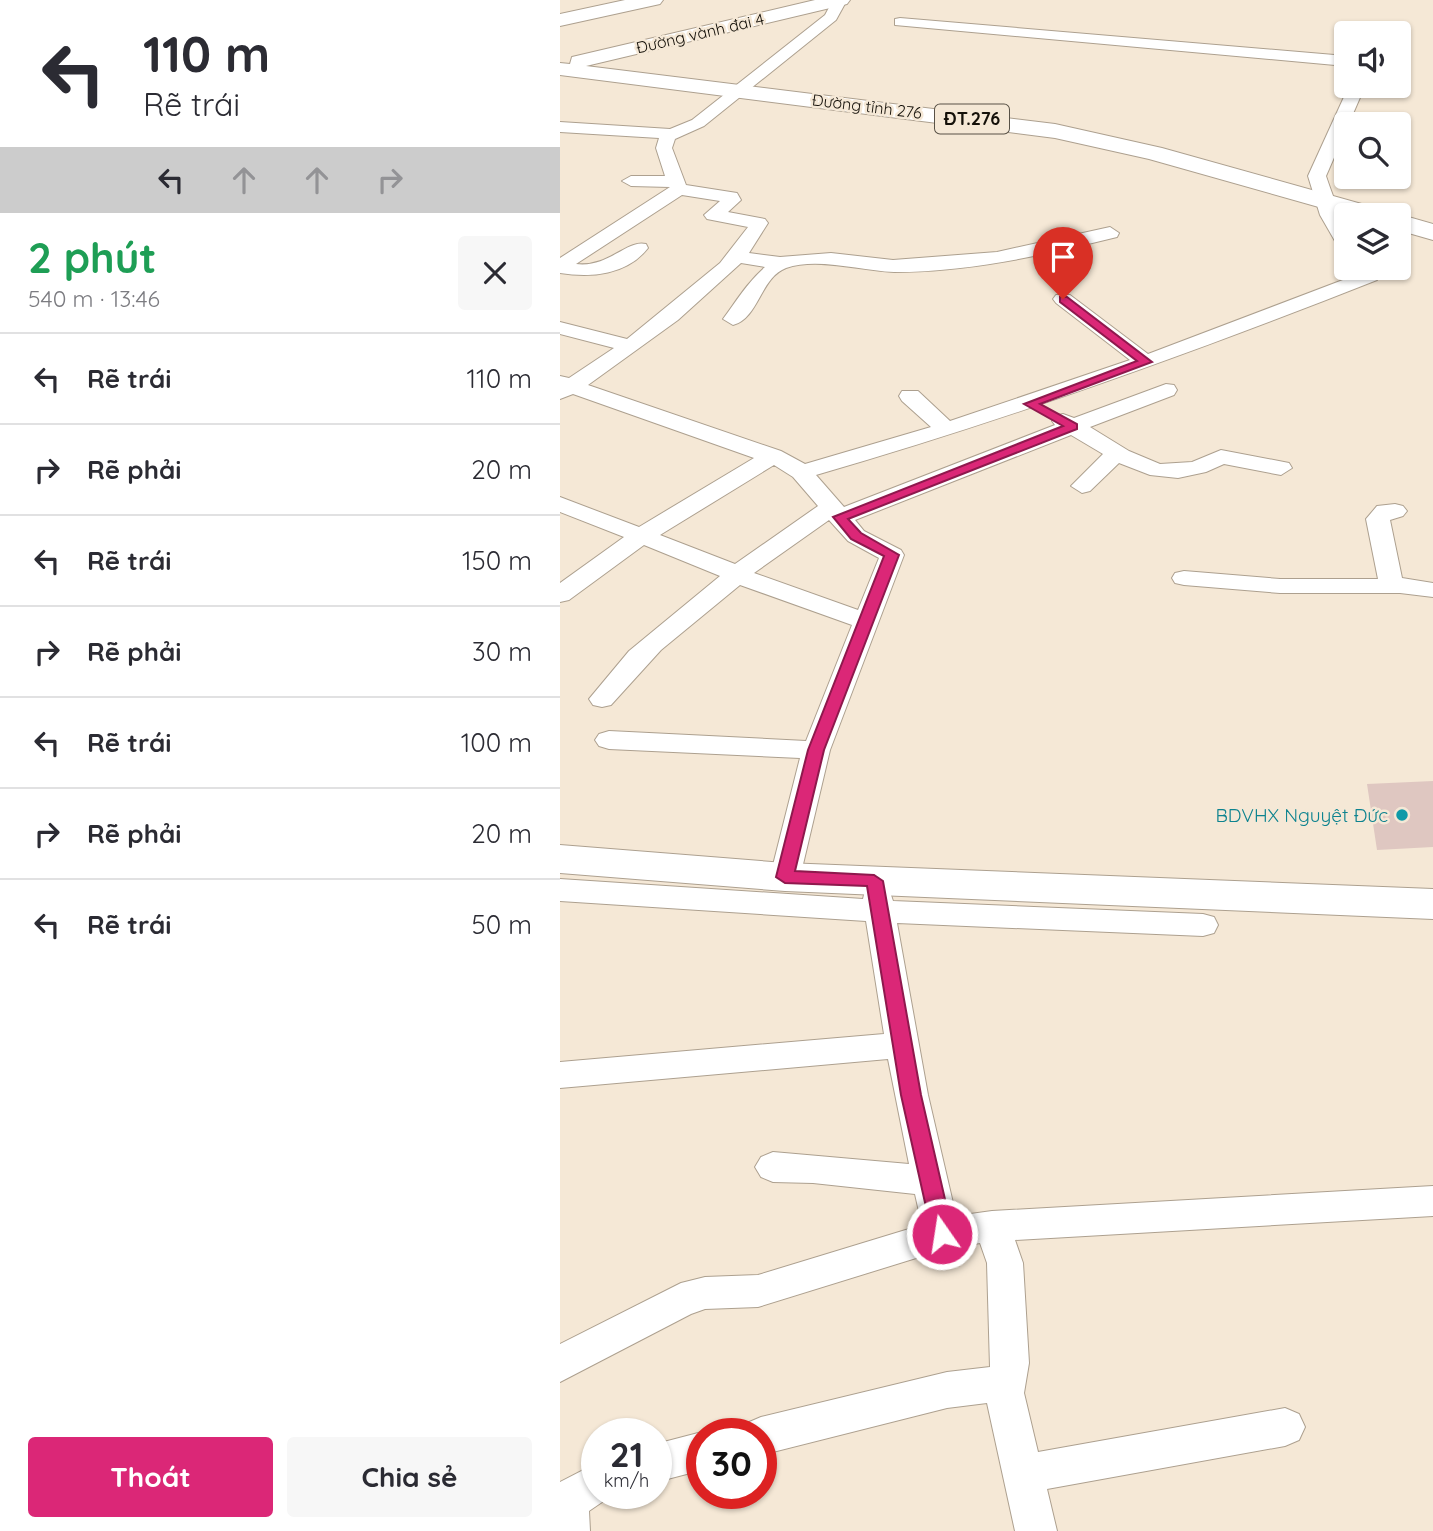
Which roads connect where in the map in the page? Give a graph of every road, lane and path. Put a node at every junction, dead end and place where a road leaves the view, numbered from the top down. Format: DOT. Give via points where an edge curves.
graph roads {
  1 [pos="653,0"];
  2 [pos="840,0"];
  3 [pos="560,20"];
  4 [pos="900,22"];
  5 [pos="1334,60"];
  6 [pos="560,67"];
  7 [pos="741,90"];
  8 [pos="1351,98"];
  9 [pos="560,127"];
  10 [pos="671,134"];
  11 [pos="631,181"];
  12 [pos="677,185"];
  13 [pos="1325,201"];
  14 [pos="1334,204"];
  15 [pos="1334,219"];
  16 [pos="1411,226"];
  17 [pos="1433,232"];
  18 [pos="1110,233"];
  19 [pos="639,248"];
  20 [pos="735,257"];
  21 [pos="780,263"];
  22 [pos="560,266"];
  23 [pos="1360,280"];
  24 [pos="1063,299"];
  25 [pos="733,320"];
  26 [pos="560,328"];
  27 [pos="631,346"];
  28 [pos="1146,362"];
  29 [pos="564,387"];
  30 [pos="1166,390"];
  31 [pos="910,396"];
  32 [pos="1030,404"];
  33 [pos="1073,427"];
  34 [pos="945,428"];
  35 [pos="1117,453"];
  36 [pos="773,456"];
  37 [pos="1281,468"];
  38 [pos="801,472"];
  39 [pos="1082,486"];
  40 [pos="560,504"];
  41 [pos="1395,511"];
  42 [pos="836,513"];
  43 [pos="641,536"];
  44 [pos="738,574"];
  45 [pos="1184,578"];
  46 [pos="1400,586"];
  47 [pos="1433,590"];
  48 [pos="560,594"];
  49 [pos="866,621"];
  50 [pos="602,699"];
  51 [pos="609,740"];
  52 [pos="816,750"];
  53 [pos="560,859"];
  54 [pos="785,877"];
  55 [pos="560,890"];
  56 [pos="877,896"];
  57 [pos="1433,904"];
  58 [pos="1203,925"];
  59 [pos="902,1045"];
  60 [pos="560,1075"];
  61 [pos="773,1167"];
  62 [pos="930,1181"];
  63 [pos="1433,1201"];
  64 [pos="992,1226"];
  65 [pos="942,1234"];
  66 [pos="560,1364"];
  67 [pos="1004,1383"];
  68 [pos="1285,1427"];
  69 [pos="777,1432"];
  70 [pos="1023,1474"];
  71 [pos="581,1491"];
  72 [pos="569,1531"];
  73 [pos="1036,1531"];
  1 -- 3 [label="main road"];
  2 -- 6 [label="main road, Đường vành đai 4"];
  2 -- 7 [label="street" via="831,18"];
  4 -- 5 [label="street"];
  6 -- 7 [label="main road, Đường tỉnh 276 / ĐT.276"];
  7 -- 10 [label="street" via="698,123"];
  7 -- 13 [label="main road, Đường tỉnh 276 / ĐT.276" via="1090,138"];
  8 -- 13 [label="street" via="1318,171"];
  9 -- 10 [label="street"];
  10 -- 12 [label="street" via="664,148"];
  11 -- 12 [label="street"];
  12 -- 20 [label="street" via="731,197 732,201 712,215 759,223"];
  12 -- 22 [label="street"];
  13 -- 14 [label="main road, Đường tỉnh 276 / ĐT.276"];
  13 -- 15 [label="street"];
  16 -- 17 [label="main road"];
  18 -- 21 [label="street" via="997,258 893,266 831,259"];
  19 -- 22 [label="street" via="604,271"];
  20 -- 21 [label="street"];
  20 -- 27 [label="street"];
  21 -- 25 [label="street" via="752,288"];
  23 -- 28 [label="street"];
  24 -- 28 [label="street"];
  26 -- 27 [label="street"];
  27 -- 29 [label="street"];
  28 -- 32 [label="street"];
  29 -- 36 [label="street"];
  30 -- 33 [label="street"];
  31 -- 34 [label="street"];
  32 -- 33 [label="street"];
  32 -- 34 [label="street"];
  33 -- 35 [label="street"];
  33 -- 42 [label="street"];
  34 -- 38 [label="street"];
  35 -- 37 [label="street" via="1166,473 1200,470 1221,457"];
  35 -- 39 [label="street"];
  36 -- 38 [label="street"];
  36 -- 43 [label="street"];
  38 -- 42 [label="street"];
  40 -- 43 [label="street"];
  41 -- 46 [label="street" via="1385,511 1378,519 1390,579"];
  42 -- 44 [label="street" via="780,540"];
  42 -- 49 [label="street" via="856,536 892,555"];
  43 -- 44 [label="street"];
  43 -- 48 [label="street"];
  44 -- 49 [label="street"];
  44 -- 50 [label="street" via="629,664"];
  45 -- 46 [label="street" via="1280,586"];
  46 -- 47 [label="street"];
  49 -- 52 [label="street"];
  51 -- 52 [label="street"];
  52 -- 54 [label="street"];
  53 -- 54 [label="main road"];
  54 -- 56 [label="main road"];
  55 -- 56 [label="street"];
  56 -- 57 [label="main road"];
  56 -- 58 [label="street"];
  56 -- 59 [label="street"];
  59 -- 60 [label="street"];
  59 -- 62 [label="street"];
  61 -- 62 [label="street"];
  62 -- 65 [label="street"];
  63 -- 64 [label="street"];
  64 -- 65 [label="street"];
  64 -- 67 [label="street" via="1005,1263 1010,1363"];
  65 -- 66 [label="street" via="758,1291 705,1293 681,1300"];
  67 -- 69 [label="street" via="947,1390"];
  67 -- 70 [label="street"];
  68 -- 70 [label="street"];
  70 -- 73 [label="street"];
  71 -- 72 [label="street" via="570,1498 566,1508"];
}
